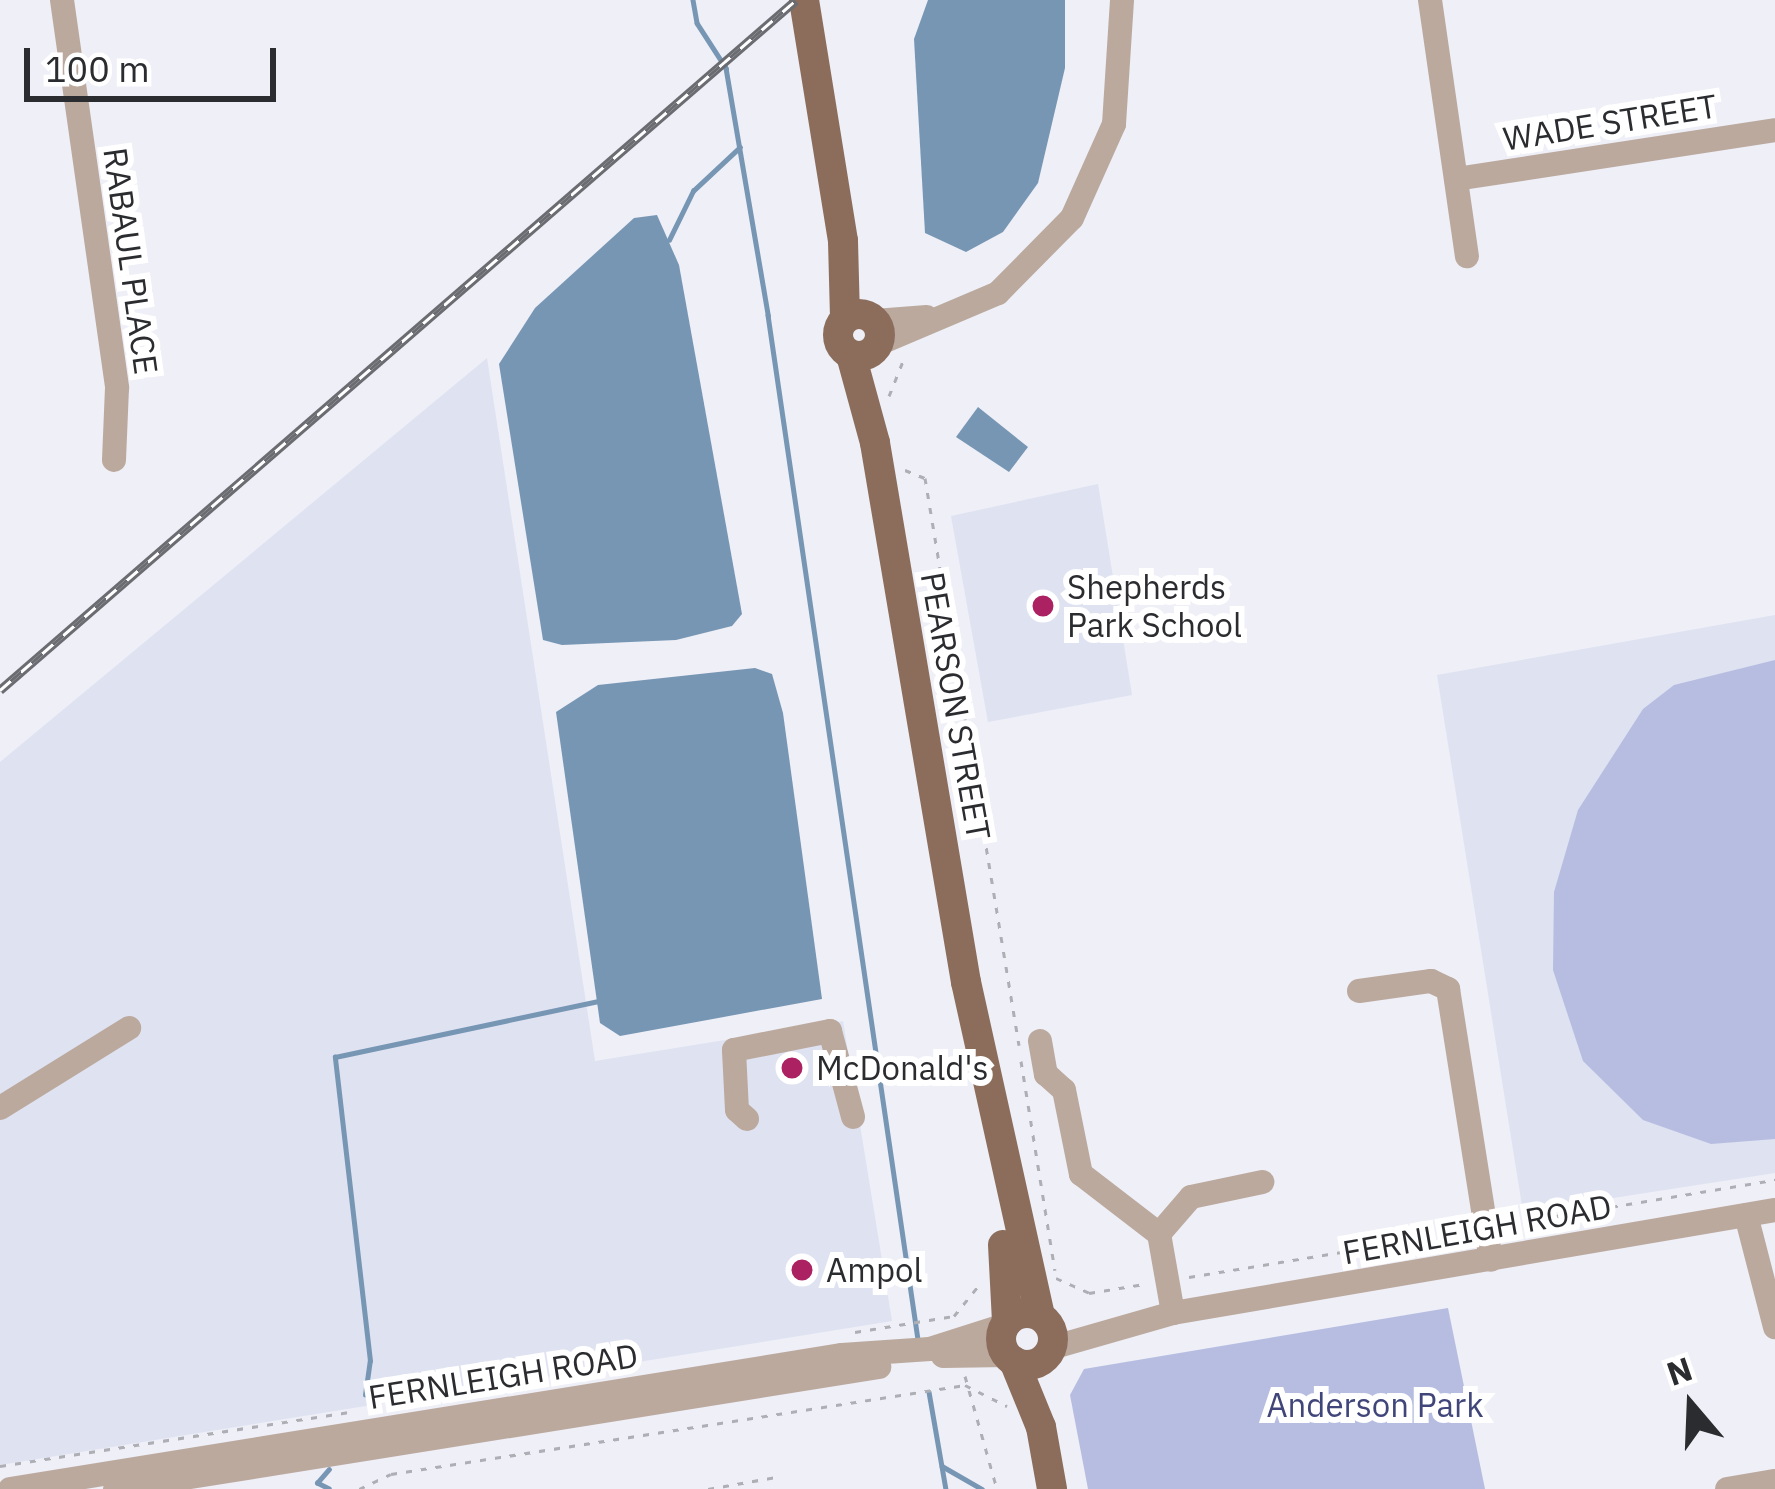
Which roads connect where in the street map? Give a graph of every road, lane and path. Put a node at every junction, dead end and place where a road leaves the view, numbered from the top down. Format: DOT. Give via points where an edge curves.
graph roads {
  1 [pos="62,0"];
  2 [pos="1122,0"];
  3 [pos="1430,0"];
  4 [pos="806,8"];
  5 [pos="1775,130"];
  6 [pos="1456,179"];
  7 [pos="1467,256"];
  8 [pos="865,334"];
  9 [pos="909,352"];
  10 [pos="887,405"];
  11 [pos="114,460"];
  12 [pos="896,467"];
  13 [pos="965,982"];
  14 [pos="1359,992"];
  15 [pos="129,1028"];
  16 [pos="1040,1040"];
  17 [pos="0,1108"];
  18 [pos="853,1117"];
  19 [pos="751,1118"];
  20 [pos="1775,1180"];
  21 [pos="1262,1182"];
  22 [pos="1775,1210"];
  23 [pos="1745,1215"];
  24 [pos="1486,1228"];
  25 [pos="1159,1234"];
  26 [pos="1491,1261"];
  27 [pos="1038,1269"];
  28 [pos="1057,1278"];
  29 [pos="986,1280"];
  30 [pos="1167,1280"];
  31 [pos="1173,1313"];
  32 [pos="898,1325"];
  33 [pos="1775,1327"];
  34 [pos="1046,1336"];
  35 [pos="1008,1341"];
  36 [pos="965,1384"];
  37 [pos="1030,1418"];
  38 [pos="782,1476"];
  39 [pos="1775,1480"];
  40 [pos="10,1489"];
  41 [pos="115,1489"];
  42 [pos="359,1489"];
  43 [pos="707,1489"];
  44 [pos="998,1489"];
  45 [pos="1052,1489"];
  46 [pos="1727,1489"];
  1 -- 11 [label="street, RABAUL PLACE" via="117,388"];
  2 -- 8 [label="street" via="1114,124 1087,191 1039,259 955,315"];
  3 -- 6 [label="street"];
  4 -- 8 [label="main road, PEARSON STREET"];
  5 -- 6 [label="street, WADE STREET"];
  6 -- 7 [label="street"];
  8 -- 13 [label="main road, PEARSON STREET" via="874,442"];
  9 -- 10 [label="path" via="892,375"];
  12 -- 28 [label="path" via="925,478"];
  13 -- 34 [label="main road, PEARSON STREET"];
  13 -- 35 [label="main road, PEARSON STREET" via="1006,1267"];
  14 -- 24 [label="street" via="1432,981 1448,989"];
  15 -- 17 [label="street"];
  16 -- 25 [label="street" via="1046,1074 1064,1090 1081,1174"];
  18 -- 19 [label="street" via="834,1033 752,1044 730,1058 737,1110"];
  20 -- 24 [label="path"];
  21 -- 25 [label="street" via="1191,1197"];
  22 -- 23 [label="street, FERNLEIGH ROAD"];
  23 -- 26 [label="street, FERNLEIGH ROAD"];
  23 -- 33 [label="street"];
  24 -- 26 [label="street"];
  24 -- 30 [label="path"];
  25 -- 30 [label="street"];
  26 -- 31 [label="street, FERNLEIGH ROAD"];
  27 -- 28 [label="path"];
  28 -- 30 [label="path" via="1089,1293"];
  29 -- 32 [label="path" via="954,1316"];
  30 -- 31 [label="street"];
  31 -- 34 [label="street, FERNLEIGH ROAD"];
  34 -- 35 [label="main road"];
  34 -- 35 [label="main road"];
  34 -- 37 [label="main road, PEARSON STREET"];
  35 -- 37 [label="main road"];
  35 -- 40 [label="street, FERNLEIGH ROAD" via="842,1354"];
  35 -- 41 [label="street, FERNLEIGH ROAD"];
  36 -- 37 [label="path"];
  36 -- 42 [label="path" via="391,1474"];
  36 -- 44 [label="path"];
  37 -- 45 [label="main road"];
  38 -- 43 [label="path"];
  39 -- 46 [label="street"];
}
